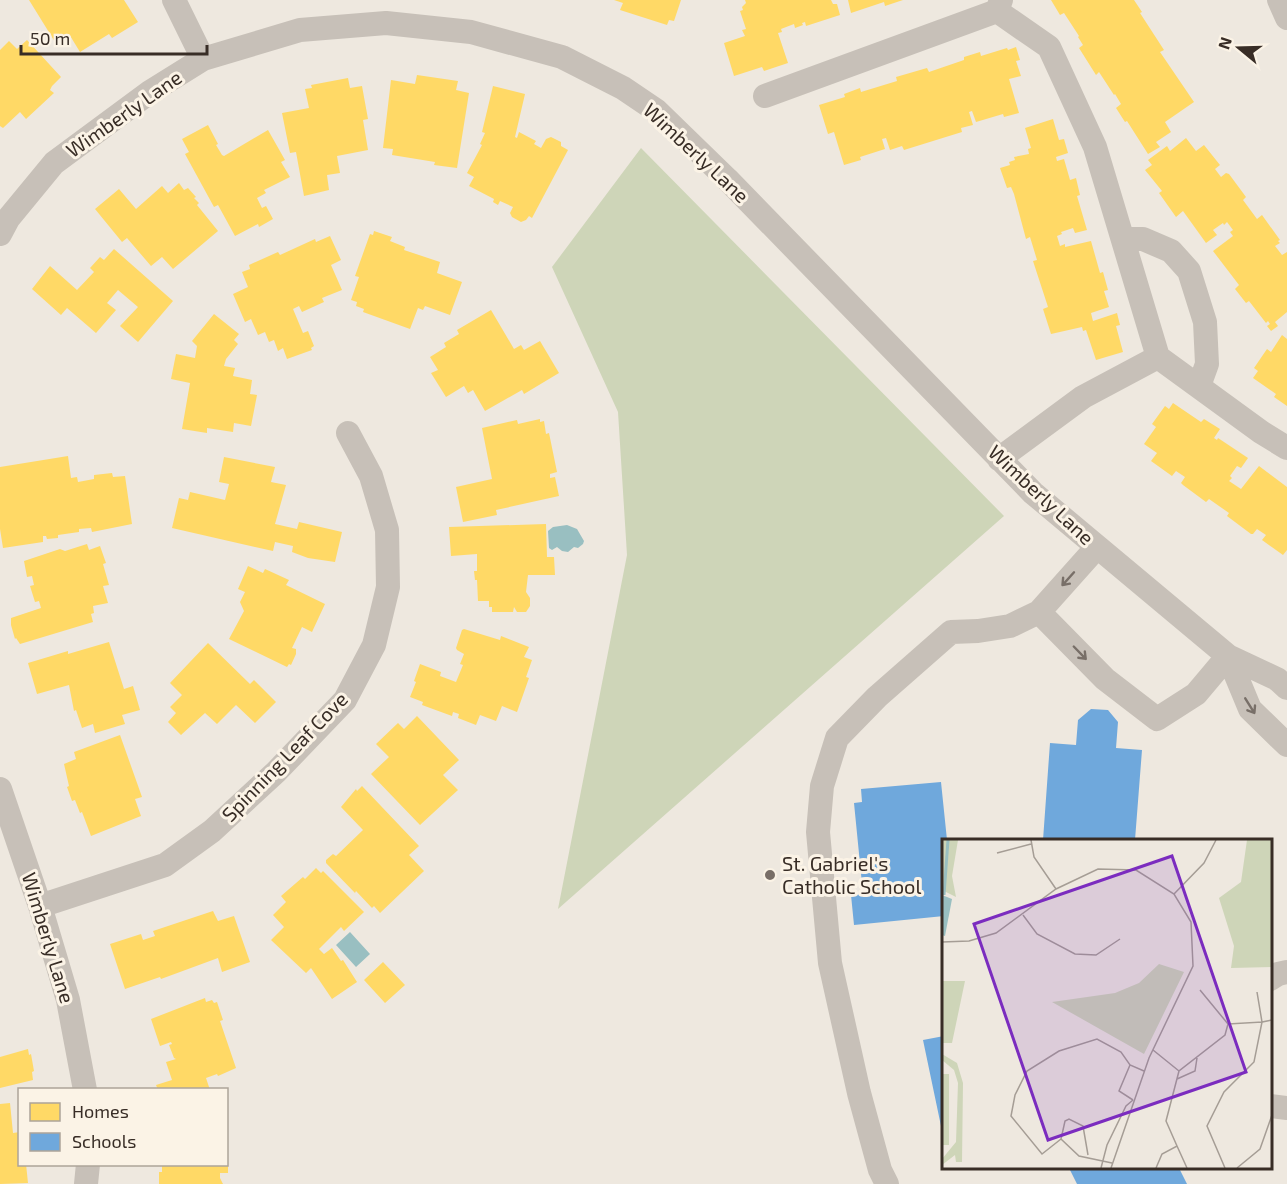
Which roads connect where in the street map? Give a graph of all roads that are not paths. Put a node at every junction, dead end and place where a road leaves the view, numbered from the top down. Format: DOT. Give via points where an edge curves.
graph roads {
  1 [pos="174,0"];
  2 [pos="1279,0"];
  3 [pos="999,5"];
  4 [pos="1287,18"];
  5 [pos="203,60"];
  6 [pos="765,96"];
  7 [pos="0,234"];
  8 [pos="1123,239"];
  9 [pos="1158,357"];
  10 [pos="1199,386"];
  11 [pos="348,433"];
  12 [pos="1287,448"];
  13 [pos="999,459"];
  14 [pos="1097,547"];
  15 [pos="1039,612"];
  16 [pos="1228,656"];
  17 [pos="1287,688"];
  18 [pos="1287,745"];
  19 [pos="0,789"];
  20 [pos="40,906"];
  21 [pos="1287,972"];
  22 [pos="1272,978"];
  23 [pos="85,1088"];
  24 [pos="1272,1106"];
  25 [pos="1287,1108"];
  26 [pos="88,1166"];
  27 [pos="86,1184"];
  28 [pos="887,1184"];
  1 -- 5 [label="street"];
  2 -- 4 [label="street"];
  3 -- 6 [label="street"];
  3 -- 8 [label="street" via="1049,47 1095,147"];
  5 -- 7 [label="street, Wimberly Lane" via="150,92 54,163"];
  5 -- 13 [label="street, Wimberly Lane" via="300,30 386,23 471,32 562,57 623,88 657,111"];
  8 -- 9 [label="street"];
  8 -- 10 [label="street" via="1143,239 1171,251 1189,271 1205,322 1207,364"];
  9 -- 10 [label="street"];
  9 -- 13 [label="street" via="1083,397"];
  10 -- 12 [label="street"];
  11 -- 20 [label="street, Spinning Leaf Cove" via="371,476 387,530 388,587 374,645 345,700 212,831 165,865"];
  13 -- 14 [label="street, Wimberly Lane"];
  14 -- 15 [label="street, one-way"];
  14 -- 16 [label="street, Wimberly Lane"];
  15 -- 16 [label="street, one-way" via="1106,679 1157,719 1196,694"];
  15 -- 28 [label="street" via="1010,626 951,632 837,738 822,786 818,832 830,963 859,1093"];
  16 -- 17 [label="street, Wimberly Lane" via="1277,679"];
  16 -- 18 [label="street, Wimberly Lane, one-way" via="1250,709"];
  19 -- 20 [label="street, Wimberly Lane"];
  20 -- 23 [label="street, Wimberly Lane" via="68,1000"];
  21 -- 22 [label="street"];
  24 -- 25 [label="street"];
  26 -- 27 [label="street"];
}
